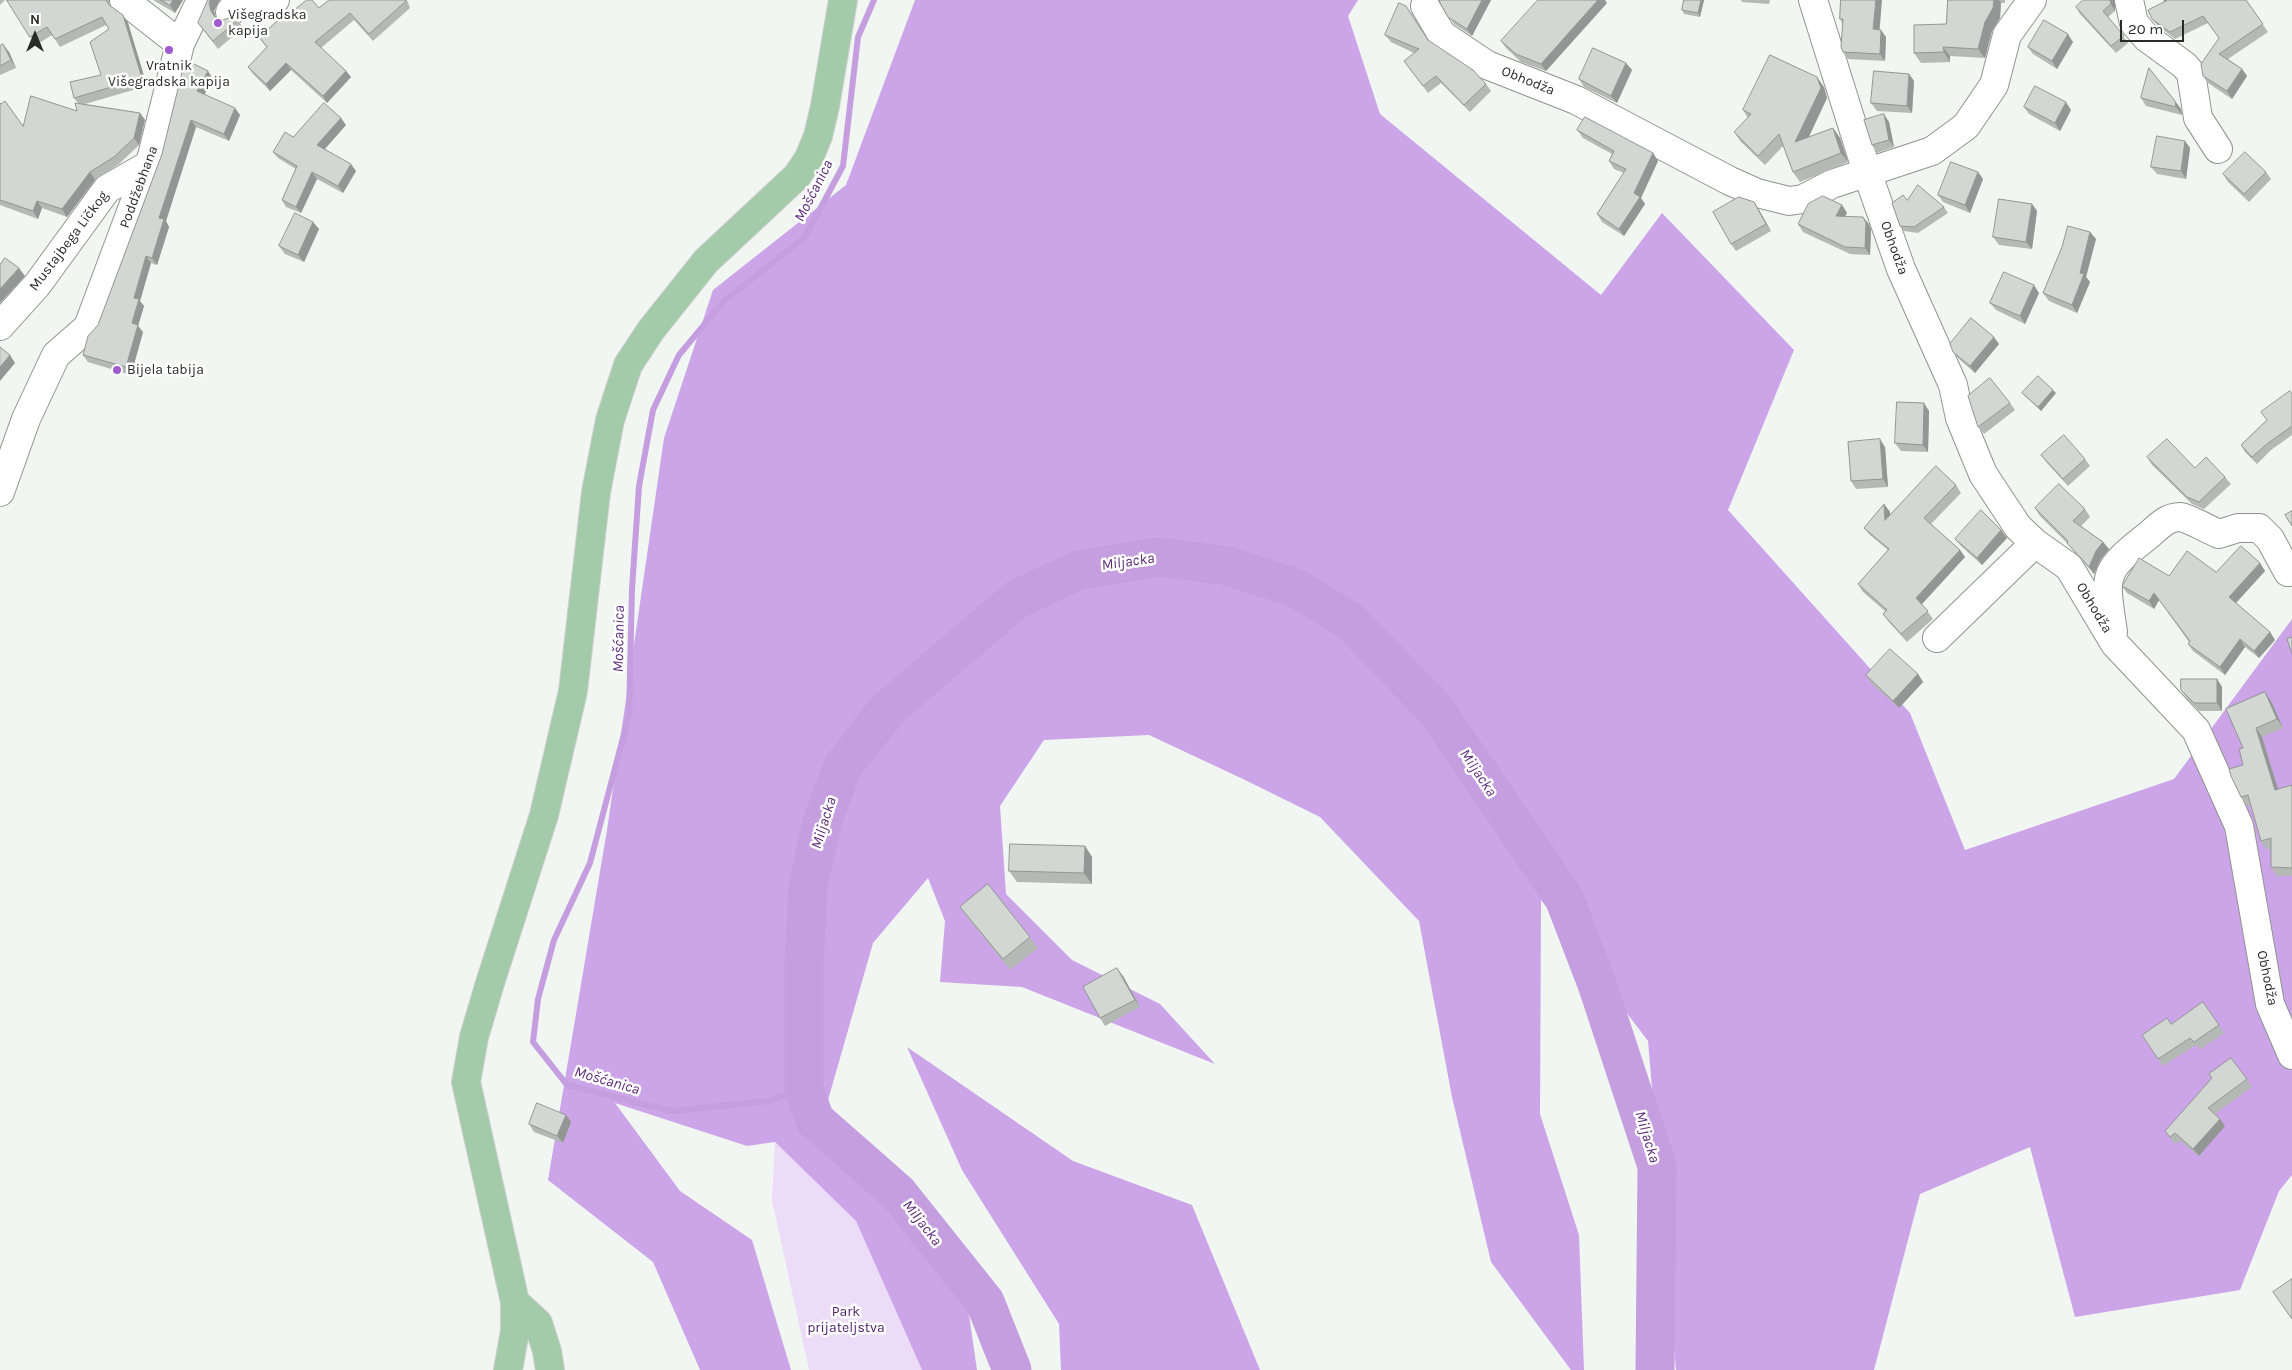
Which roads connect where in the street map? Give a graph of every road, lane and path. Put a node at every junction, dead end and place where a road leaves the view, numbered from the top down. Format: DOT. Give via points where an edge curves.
graph roads {
  1 [pos="124,0"];
  2 [pos="201,0"];
  3 [pos="275,0"];
  4 [pos="842,0"];
  5 [pos="1813,0"];
  6 [pos="2032,0"];
  7 [pos="2130,0"];
  8 [pos="240,4"];
  9 [pos="1424,6"];
  10 [pos="205,33"];
  11 [pos="180,44"];
  12 [pos="2218,149"];
  13 [pos="147,166"];
  14 [pos="1867,172"];
  15 [pos="0,326"];
  16 [pos="0,492"];
  17 [pos="2035,543"];
  18 [pos="2288,572"];
  19 [pos="1936,638"];
  20 [pos="2115,644"];
  21 [pos="2292,1055"];
  22 [pos="515,1302"];
  23 [pos="508,1370"];
  24 [pos="550,1370"];
  1 -- 11 [label="street"];
  2 -- 11 [label="street, Poddžebhana"];
  3 -- 8 [label="street"];
  4 -- 22 [label="main road" via="826,106 808,158 798,176 706,261 650,330 628,365 610,420 596,492 574,691 544,814 474,1037 466,1082"];
  5 -- 14 [label="street, Obhodža"];
  6 -- 14 [label="street, Obhodža" via="2007,35 1994,85 1966,126 1932,151"];
  7 -- 12 [label="street" via="2134,23 2147,38 2191,73 2198,118"];
  9 -- 14 [label="street, Obhodža" via="1442,35 1488,65 1576,100 1757,192 1789,201"];
  10 -- 11 [label="street" via="192,42"];
  11 -- 13 [label="street, Poddžebhana"];
  13 -- 15 [label="street, Mustajbega Ličkog" via="107,189 37,285"];
  13 -- 16 [label="street, Poddžebhana" via="88,327 56,355 26,419"];
  14 -- 17 [label="street, Obhodža" via="1901,269 1953,385 1960,418 1983,474 2018,527"];
  17 -- 19 [label="street"];
  17 -- 20 [label="street, Obhodža" via="2069,567"];
  18 -- 20 [label="street" via="2270,539 2259,528 2238,528 2219,534 2181,517 2168,519 2113,567 2108,581"];
  20 -- 21 [label="street, Obhodža" via="2196,730 2239,826 2270,1004"];
  22 -- 23 [label="main road" via="515,1332"];
  22 -- 24 [label="main road" via="538,1323"];
}
